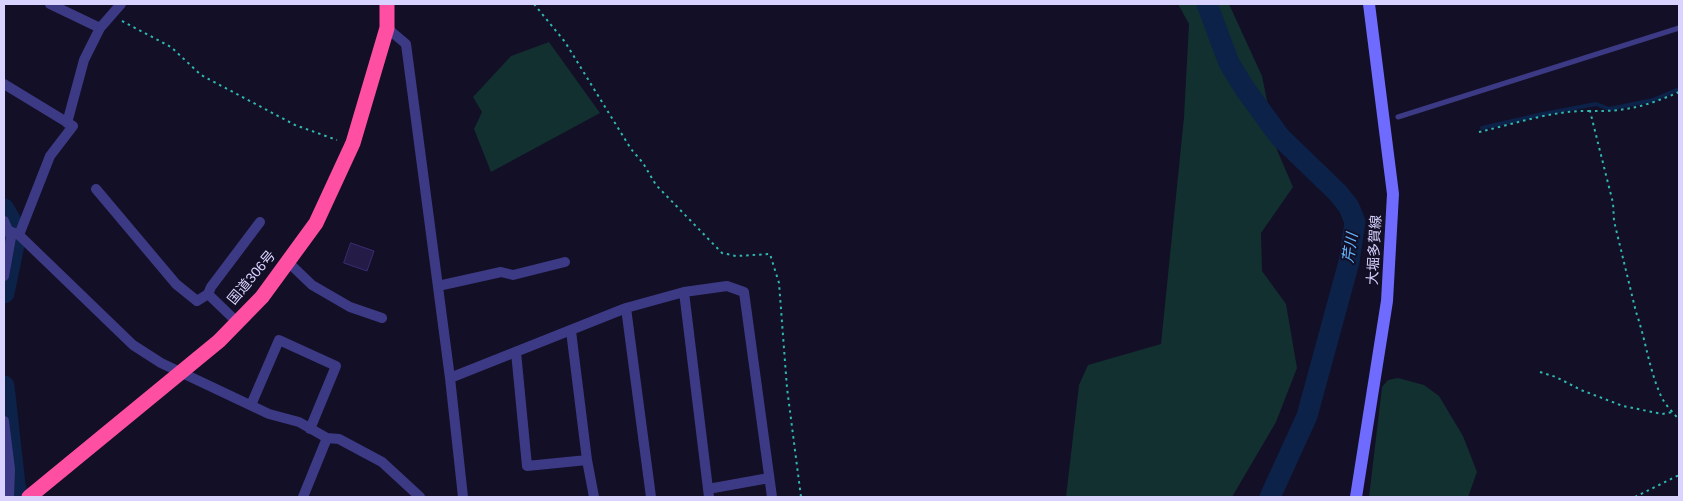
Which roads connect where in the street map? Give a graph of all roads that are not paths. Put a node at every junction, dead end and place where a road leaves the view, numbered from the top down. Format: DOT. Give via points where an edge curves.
graph roads {
  1 [pos="50,4"];
  2 [pos="121,4"];
  3 [pos="387,4"];
  4 [pos="1369,4"];
  5 [pos="100,28"];
  6 [pos="387,28"];
  7 [pos="1679,28"];
  8 [pos="4,84"];
  9 [pos="1398,117"];
  10 [pos="67,123"];
  11 [pos="96,189"];
  12 [pos="4,221"];
  13 [pos="260,222"];
  14 [pos="14,233"];
  15 [pos="288,262"];
  16 [pos="565,262"];
  17 [pos="4,276"];
  18 [pos="438,286"];
  19 [pos="684,292"];
  20 [pos="208,294"];
  21 [pos="626,308"];
  22 [pos="382,318"];
  23 [pos="237,322"];
  24 [pos="571,331"];
  25 [pos="516,352"];
  26 [pos="181,372"];
  27 [pos="450,378"];
  28 [pos="251,405"];
  29 [pos="4,421"];
  30 [pos="310,429"];
  31 [pos="327,438"];
  32 [pos="587,460"];
  33 [pos="769,478"];
  34 [pos="708,493"];
  35 [pos="9,497"];
  36 [pos="30,497"];
  37 [pos="303,497"];
  38 [pos="420,497"];
  39 [pos="463,497"];
  40 [pos="594,497"];
  41 [pos="651,497"];
  42 [pos="772,497"];
  43 [pos="1356,497"];
  1 -- 5 [label="street"];
  2 -- 5 [label="street"];
  3 -- 6 [label="highway, 国道306号"];
  4 -- 43 [label="main road, 大堀多賀線" via="1393,194 1387,301"];
  5 -- 10 [label="street" via="84,60"];
  6 -- 15 [label="highway, 国道306号" via="353,143 316,223"];
  6 -- 18 [label="street" via="406,44"];
  7 -- 9 [label="lane"];
  8 -- 10 [label="street"];
  10 -- 14 [label="street" via="73,126 50,156"];
  11 -- 20 [label="street" via="176,284 197,301"];
  12 -- 14 [label="street"];
  13 -- 20 [label="street"];
  14 -- 17 [label="street"];
  14 -- 26 [label="street" via="132,345"];
  15 -- 22 [label="street" via="312,285 350,308"];
  15 -- 23 [label="highway, 国道306号" via="262,298"];
  16 -- 18 [label="street" via="513,275 501,272"];
  18 -- 27 [label="street"];
  19 -- 21 [label="street"];
  19 -- 33 [label="street" via="727,286 744,292"];
  19 -- 34 [label="street"];
  20 -- 23 [label="street"];
  21 -- 24 [label="street"];
  21 -- 41 [label="street"];
  23 -- 26 [label="highway, 国道306号"];
  24 -- 25 [label="street"];
  24 -- 32 [label="street"];
  25 -- 27 [label="street"];
  25 -- 32 [label="street" via="527,466"];
  26 -- 28 [label="street"];
  26 -- 36 [label="highway, 国道306号"];
  27 -- 39 [label="street"];
  28 -- 30 [label="street"];
  28 -- 30 [label="street" via="279,340 336,366"];
  29 -- 35 [label="street" via="10,468"];
  30 -- 31 [label="street"];
  31 -- 37 [label="street"];
  31 -- 38 [label="street" via="338,439 382,462"];
  32 -- 40 [label="street"];
  33 -- 34 [label="street"];
  33 -- 42 [label="street"];
}
